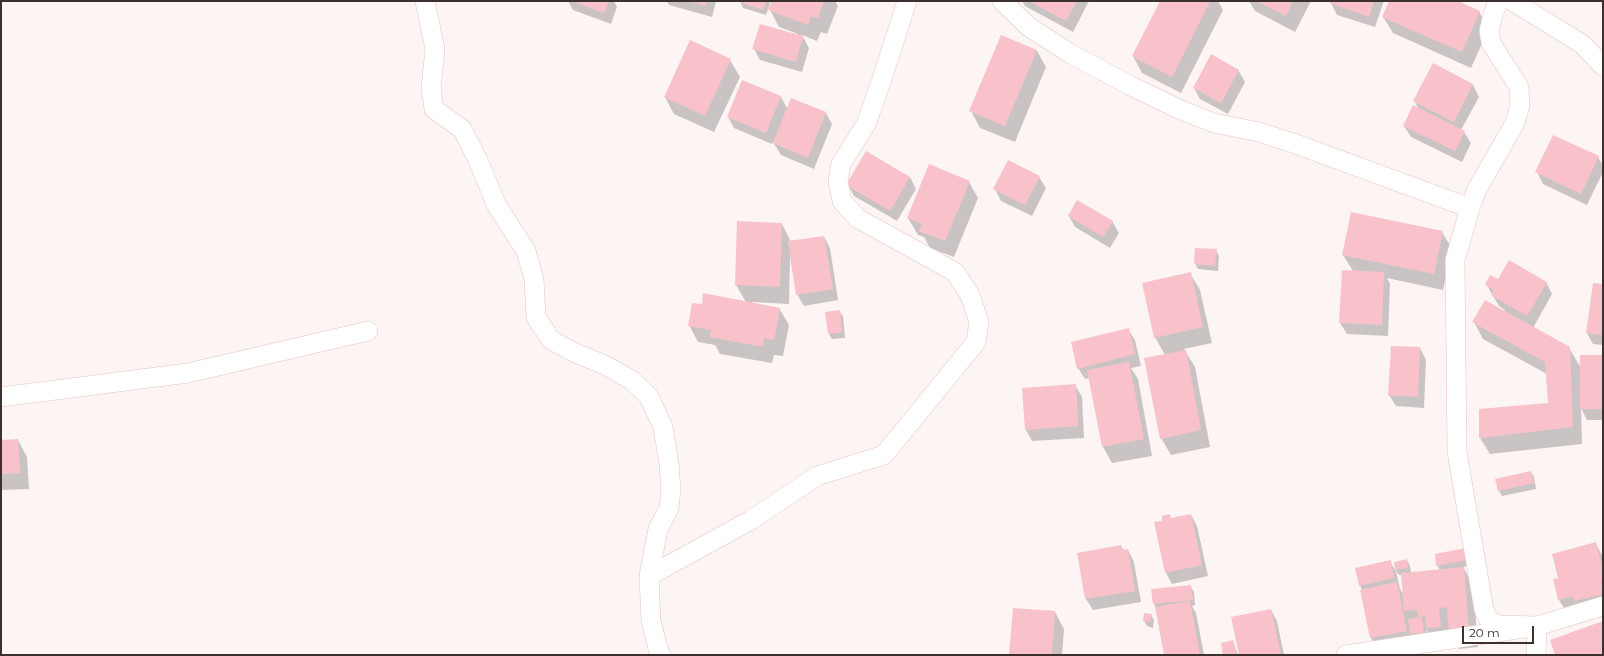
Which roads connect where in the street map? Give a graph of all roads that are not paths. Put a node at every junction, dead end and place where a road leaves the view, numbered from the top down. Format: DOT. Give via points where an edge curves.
graph roads {
  1 [pos="424,1"];
  2 [pos="907,1"];
  3 [pos="1002,1"];
  4 [pos="1498,1"];
  5 [pos="1512,1"];
  6 [pos="1603,66"];
  7 [pos="1470,208"];
  8 [pos="368,331"];
  9 [pos="1,397"];
  10 [pos="649,576"];
  11 [pos="1603,606"];
  12 [pos="1537,626"];
  13 [pos="661,655"];
  14 [pos="1346,655"];
  15 [pos="1536,655"];
  1 -- 10 [label="street" via="435,49 431,88 434,109 462,129 497,206 526,251 534,279 536,317 551,340 633,381 649,397 662,427 671,489 669,508 658,529"];
  2 -- 10 [label="street" via="866,124 841,164 839,187 842,201 857,218 955,272 970,295 979,322 976,342 884,455 816,476 751,520"];
  3 -- 7 [label="street" via="1029,28 1071,54 1183,111 1214,124 1259,132 1293,143"];
  4 -- 7 [label="street" via="1489,31 1491,44 1519,87 1520,106 1514,125 1477,189"];
  5 -- 6 [label="street" via="1582,44"];
  7 -- 12 [label="street" via="1455,260 1457,452 1484,610 1489,620 1498,625"];
  8 -- 9 [label="street" via="188,373"];
  10 -- 13 [label="street" via="651,621"];
  11 -- 12 [label="street"];
  12 -- 14 [label="street"];
  12 -- 15 [label="street"];
}
